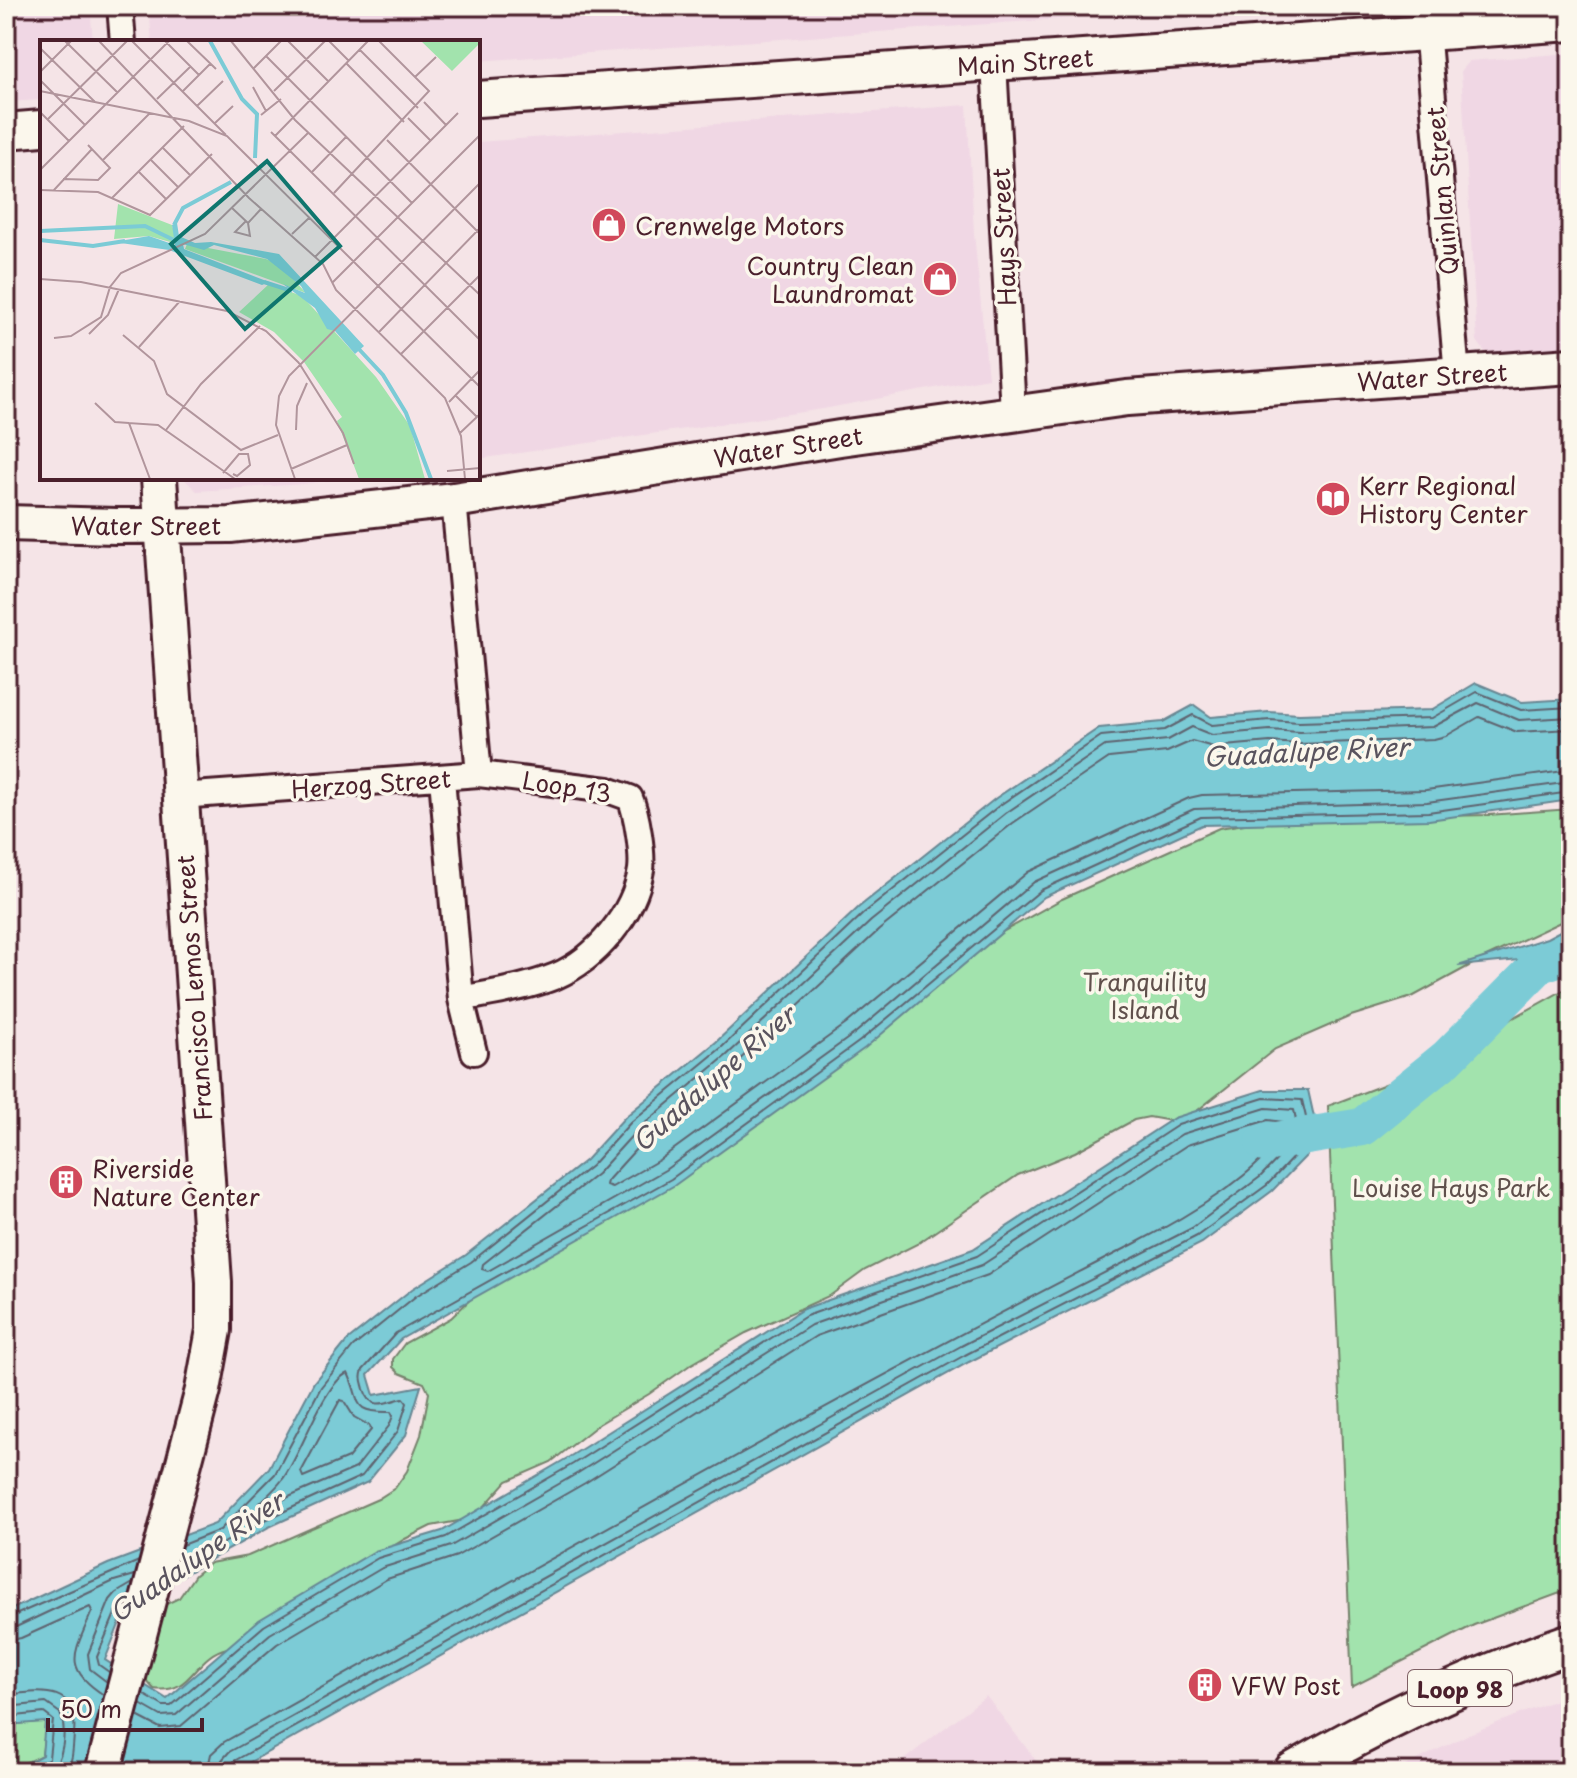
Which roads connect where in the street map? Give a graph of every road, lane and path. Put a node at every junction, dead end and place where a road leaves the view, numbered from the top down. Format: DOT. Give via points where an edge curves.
graph roads {
  1 [pos="120,6"];
  2 [pos="1426,19"];
  3 [pos="1571,23"];
  4 [pos="123,40"];
  5 [pos="994,63"];
  6 [pos="480,99"];
  7 [pos="40,128"];
  8 [pos="6,131"];
  9 [pos="1571,366"];
  10 [pos="1457,375"];
  11 [pos="1013,412"];
  12 [pos="159,480"];
  13 [pos="454,500"];
  14 [pos="6,523"];
  15 [pos="162,526"];
  16 [pos="479,774"];
  17 [pos="442,778"];
  18 [pos="180,796"];
  19 [pos="461,999"];
  20 [pos="474,1052"];
  21 [pos="1571,1643"];
  22 [pos="103,1772"];
  23 [pos="1293,1772"];
  1 -- 4 [label="street"];
  2 -- 3 [label="street, Main Street"];
  2 -- 5 [label="street, Main Street"];
  2 -- 10 [label="street, Quinlan Street"];
  5 -- 6 [label="street, Main Street"];
  5 -- 11 [label="street, Hays Street"];
  7 -- 8 [label="street"];
  9 -- 10 [label="street, Water Street"];
  10 -- 11 [label="street, Water Street" via="1143,397"];
  11 -- 13 [label="street, Water Street"];
  12 -- 15 [label="street, Francisco Lemos Street"];
  13 -- 15 [label="street, Water Street" via="230,525"];
  13 -- 16 [label="street, Herzog Street"];
  14 -- 15 [label="street, Water Street"];
  15 -- 18 [label="street, Francisco Lemos Street"];
  16 -- 17 [label="street, Herzog Street"];
  16 -- 19 [label="street, Loop 13" via="608,790 630,798 641,868 629,907 590,956 555,976"];
  17 -- 18 [label="street, Herzog Street"];
  17 -- 19 [label="street"];
  18 -- 22 [label="street, Francisco Lemos Street" via="214,1330"];
  19 -- 20 [label="street"];
  21 -- 23 [label="main road, Loop 98" via="1409,1710"];
}
